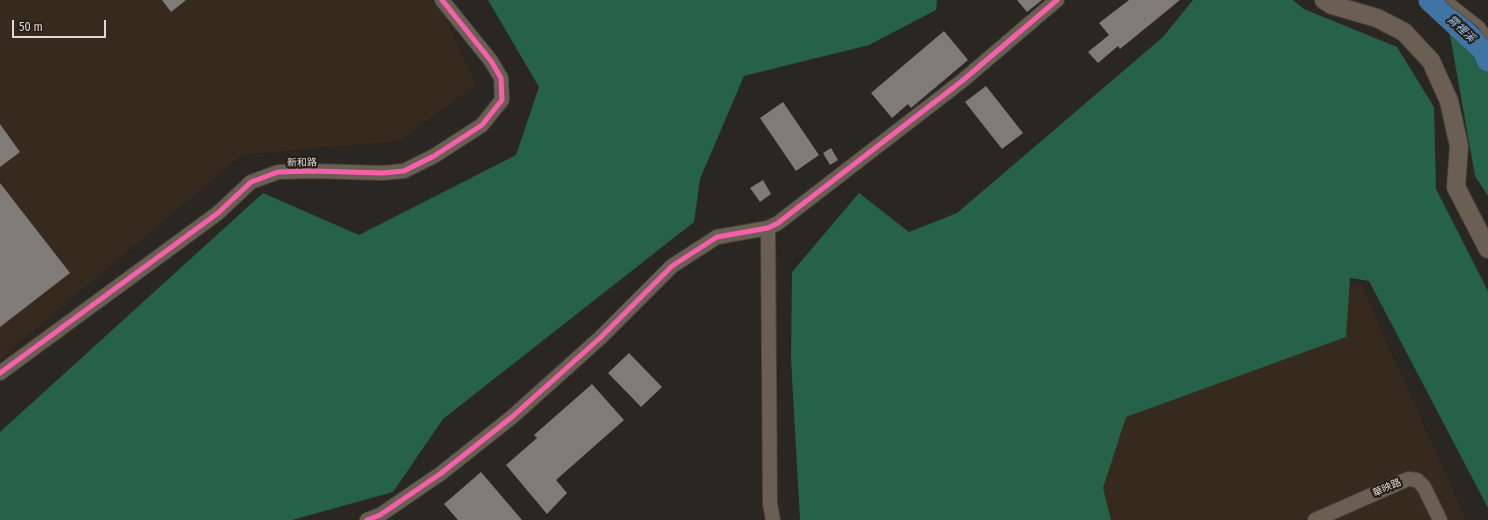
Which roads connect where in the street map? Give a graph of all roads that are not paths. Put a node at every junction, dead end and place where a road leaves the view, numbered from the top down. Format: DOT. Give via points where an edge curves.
graph roads {
  1 [pos="442,0"];
  2 [pos="1057,0"];
  3 [pos="1324,0"];
  4 [pos="1449,0"];
  5 [pos="1488,34"];
  6 [pos="768,228"];
  7 [pos="1488,249"];
  8 [pos="0,373"];
  9 [pos="367,520"];
  10 [pos="772,520"];
  11 [pos="1315,520"];
  12 [pos="1440,520"];
  1 -- 8 [label="street, 新和路" via="491,61 501,78 502,100 482,125 434,156 404,171 383,174 278,172 251,182 218,213"];
  2 -- 6 [label="street" via="962,81 793,213"];
  3 -- 7 [label="street" via="1332,5 1377,18 1404,32 1431,61 1449,101 1459,146 1456,187"];
  4 -- 5 [label="lane" via="1481,25"];
  6 -- 9 [label="street" via="717,237 672,266 600,338 512,417 440,474 380,515"];
  6 -- 10 [label="street"];
  11 -- 12 [label="street, 華映路" via="1408,479 1417,480 1424,487"];
}
